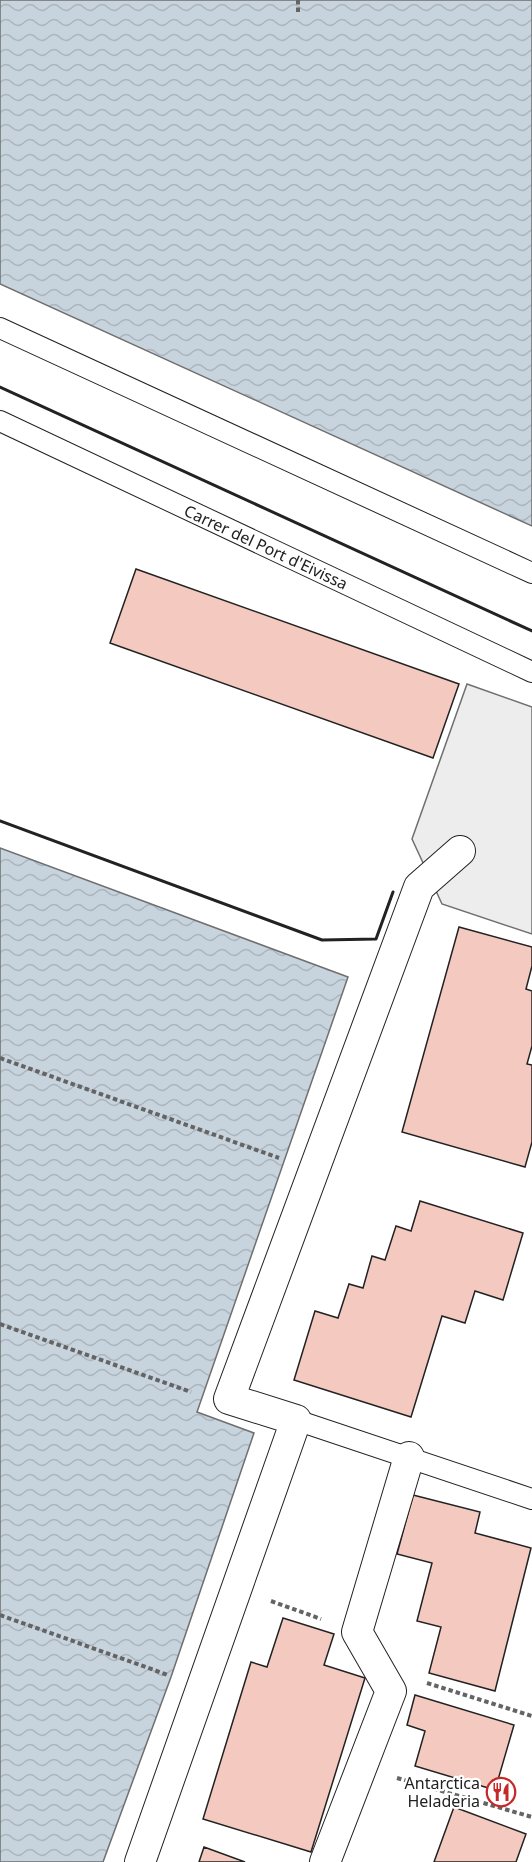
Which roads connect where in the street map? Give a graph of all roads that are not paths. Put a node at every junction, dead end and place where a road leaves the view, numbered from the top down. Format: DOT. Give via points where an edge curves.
graph roads {
  1 [pos="0,328"];
  2 [pos="0,421"];
  3 [pos="532,573"];
  4 [pos="532,672"];
  5 [pos="460,851"];
  6 [pos="296,1420"];
  7 [pos="409,1457"];
  8 [pos="532,1499"];
  9 [pos="140,1862"];
  10 [pos="326,1862"];
  1 -- 3 [label="lane"];
  2 -- 4 [label="lane, Carrer del Port d'Eivissa"];
  5 -- 6 [label="street" via="419,886 229,1400"];
  6 -- 7 [label="lane"];
  6 -- 9 [label="street"];
  7 -- 8 [label="lane"];
  7 -- 10 [label="street" via="357,1632 391,1691"];
}
